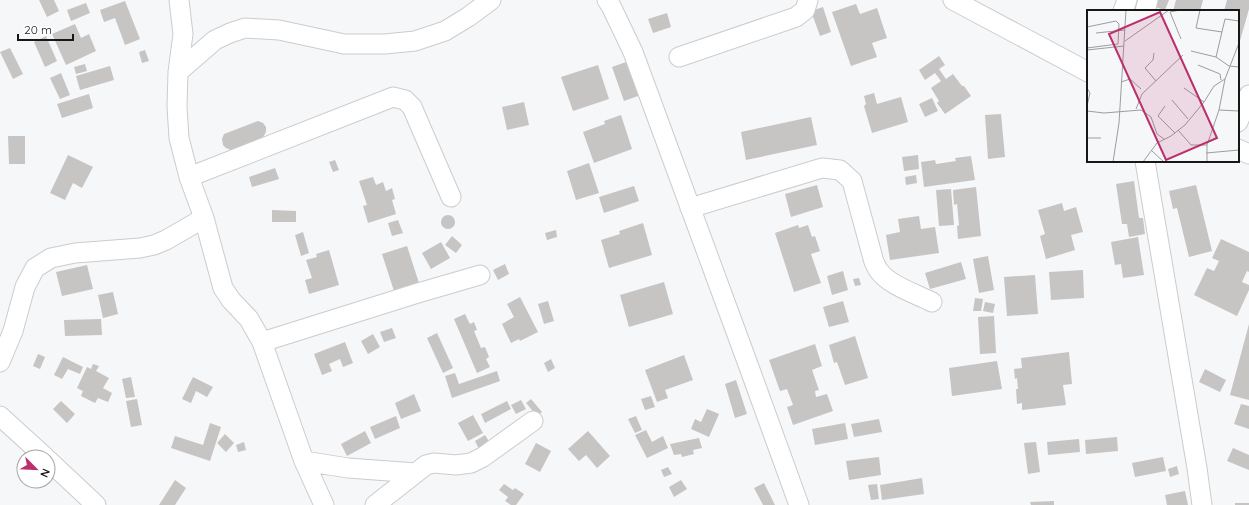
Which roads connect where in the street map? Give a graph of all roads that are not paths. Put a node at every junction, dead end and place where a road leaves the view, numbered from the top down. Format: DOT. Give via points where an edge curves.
graph roads {
  1 [pos="179,0"];
  2 [pos="492,0"];
  3 [pos="607,0"];
  4 [pos="808,0"];
  5 [pos="953,0"];
  6 [pos="1127,0"];
  7 [pos="1148,0"];
  8 [pos="1124,10"];
  9 [pos="1145,10"];
  10 [pos="679,57"];
  11 [pos="1087,71"];
  12 [pos="178,72"];
  13 [pos="1239,86"];
  14 [pos="1249,90"];
  15 [pos="1249,95"];
  16 [pos="1239,120"];
  17 [pos="1239,149"];
  18 [pos="1249,154"];
  19 [pos="1145,162"];
  20 [pos="189,177"];
  21 [pos="451,197"];
  22 [pos="690,208"];
  23 [pos="204,218"];
  24 [pos="480,275"];
  25 [pos="932,302"];
  26 [pos="262,342"];
  27 [pos="0,362"];
  28 [pos="0,416"];
  29 [pos="532,421"];
  30 [pos="36,449"];
  31 [pos="304,460"];
  32 [pos="56,468"];
  33 [pos="416,474"];
  34 [pos="96,505"];
  35 [pos="324,505"];
  36 [pos="375,505"];
  37 [pos="799,505"];
  38 [pos="1202,505"];
  1 -- 12 [label="street" via="183,34"];
  2 -- 12 [label="street" via="445,31 415,41 344,44 279,30 245,28 215,40"];
  3 -- 22 [label="street" via="633,52"];
  4 -- 10 [label="street" via="805,10 796,17"];
  5 -- 11 [label="street"];
  6 -- 8 [label="street"];
  7 -- 9 [label="street"];
  12 -- 20 [label="street" via="179,138"];
  13 -- 14 [label="street"];
  15 -- 16 [label="street"];
  17 -- 18 [label="street"];
  19 -- 38 [label="street"];
  20 -- 21 [label="street" via="393,97 405,100 412,107"];
  20 -- 23 [label="street"];
  22 -- 25 [label="street" via="822,168 840,170 852,181 878,271 897,285"];
  22 -- 37 [label="street"];
  23 -- 26 [label="street" via="223,288 249,319"];
  23 -- 27 [label="street" via="154,245 75,253 51,258 35,268 25,287 13,331"];
  24 -- 26 [label="street"];
  26 -- 31 [label="street"];
  28 -- 30 [label="street"];
  29 -- 33 [label="street" via="471,463 434,463 426,465"];
  31 -- 33 [label="street" via="348,468"];
  31 -- 35 [label="street"];
  32 -- 34 [label="street"];
  33 -- 36 [label="street"];
}
